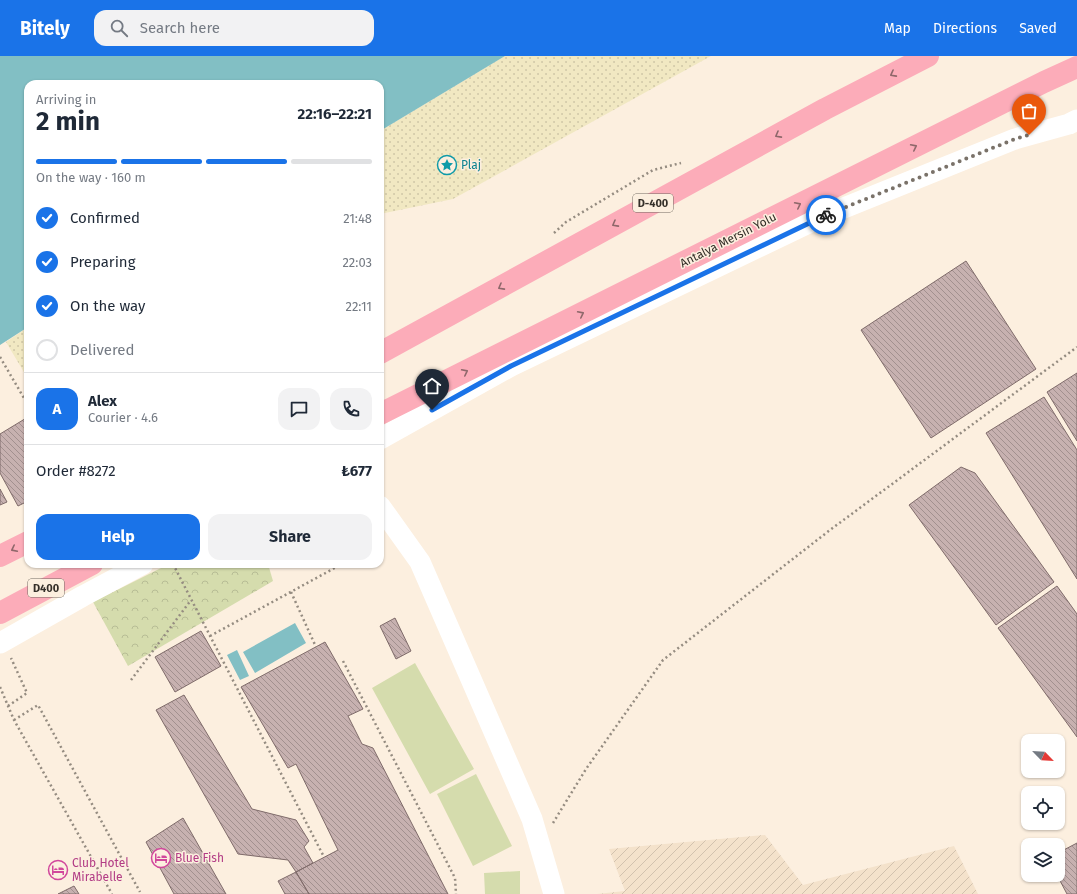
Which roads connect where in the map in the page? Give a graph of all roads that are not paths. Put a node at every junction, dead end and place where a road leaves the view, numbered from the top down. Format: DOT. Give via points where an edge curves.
graph roads {
  1 [pos="928,56"];
  2 [pos="1077,67"];
  3 [pos="1077,120"];
  4 [pos="384,351"];
  5 [pos="384,412"];
  6 [pos="384,437"];
  7 [pos="384,512"];
  8 [pos="24,544"];
  9 [pos="0,556"];
  10 [pos="84,568"];
  11 [pos="136,568"];
  12 [pos="0,613"];
  13 [pos="2,642"];
  14 [pos="554,894"];
  1 -- 4 [label="highway, D-400, one-way" via="825,109"];
  5 -- 2 [label="highway, Antalya Mersin Yolu, one-way"];
  3 -- 6 [label="street" via="1015,139 819,218 511,366"];
  7 -- 14 [label="street" via="420,562 532,819"];
  8 -- 9 [label="highway, one-way"];
  10 -- 12 [label="highway, D400"];
  11 -- 13 [label="street"];
}
